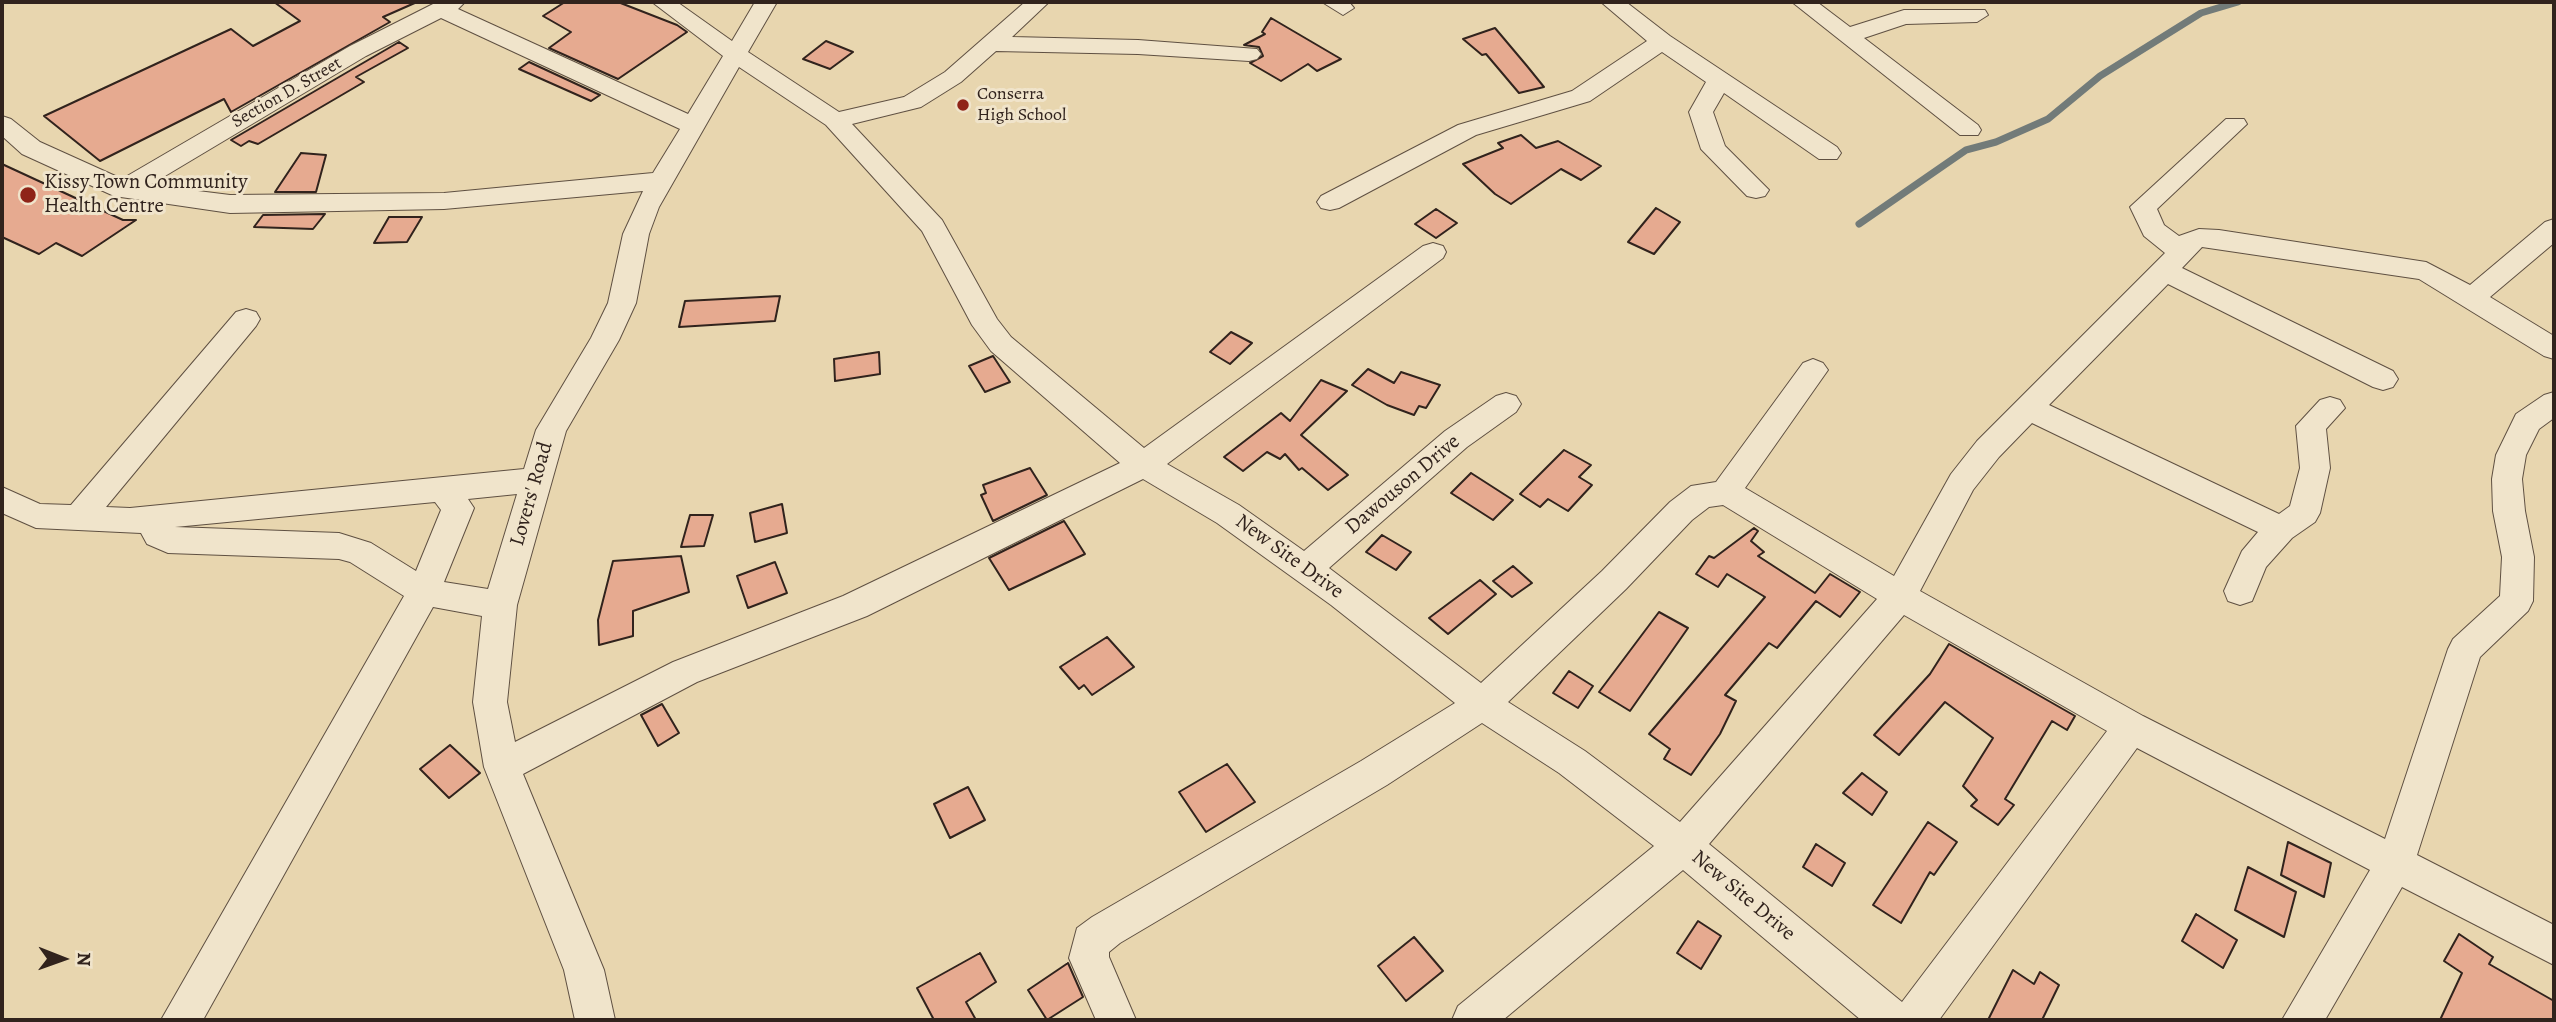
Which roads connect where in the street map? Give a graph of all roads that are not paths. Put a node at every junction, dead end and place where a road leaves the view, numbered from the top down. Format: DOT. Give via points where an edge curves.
graph roads {
  1 [pos="663,2"];
  2 [pos="766,2"];
  3 [pos="1038,2"];
  4 [pos="1612,2"];
  5 [pos="1803,2"];
  6 [pos="447,5"];
  7 [pos="1977,15"];
  8 [pos="1847,36"];
  9 [pos="1662,41"];
  10 [pos="991,44"];
  11 [pos="735,54"];
  12 [pos="1249,54"];
  13 [pos="1719,80"];
  14 [pos="835,120"];
  15 [pos="2,124"];
  16 [pos="692,124"];
  17 [pos="2235,124"];
  18 [pos="1969,130"];
  19 [pos="1828,153"];
  20 [pos="659,181"];
  21 [pos="123,190"];
  22 [pos="1756,190"];
  23 [pos="1330,202"];
  24 [pos="2554,228"];
  25 [pos="1433,252"];
  26 [pos="2173,261"];
  27 [pos="2471,298"];
  28 [pos="246,319"];
  29 [pos="2554,349"];
  30 [pos="1813,370"];
  31 [pos="2383,379"];
  32 [pos="2554,403"];
  33 [pos="1506,404"];
  34 [pos="2026,407"];
  35 [pos="2330,408"];
  36 [pos="1144,466"];
  37 [pos="535,480"];
  38 [pos="442,489"];
  39 [pos="1725,493"];
  40 [pos="2,499"];
  41 [pos="79,517"];
  42 [pos="132,519"];
  43 [pos="2281,529"];
  44 [pos="1304,570"];
  45 [pos="2240,591"];
  46 [pos="424,592"];
  47 [pos="1900,596"];
  48 [pos="500,605"];
  49 [pos="1482,704"];
  50 [pos="2131,727"];
  51 [pos="502,766"];
  52 [pos="1683,846"];
  53 [pos="2396,862"];
  54 [pos="2554,946"];
  55 [pos="181,1020"];
  56 [pos="595,1020"];
  57 [pos="1116,1020"];
  58 [pos="1472,1020"];
  59 [pos="1892,1020"];
  60 [pos="1914,1020"];
  61 [pos="2302,1020"];
  1 -- 11 [label="street, New Site Drive"];
  2 -- 11 [label="street, Lovers' Road"];
  3 -- 10 [label="street"];
  4 -- 9 [label="street"];
  5 -- 8 [label="street"];
  6 -- 16 [label="street"];
  6 -- 21 [label="street, Section D. Street" via="358,51"];
  7 -- 8 [label="street" via="1904,17"];
  8 -- 18 [label="street"];
  9 -- 13 [label="street"];
  9 -- 23 [label="street" via="1581,96 1467,130"];
  10 -- 12 [label="street"];
  10 -- 14 [label="street" via="953,77 912,102"];
  11 -- 14 [label="street, New Site Drive"];
  11 -- 16 [label="street, Lovers' Road"];
  13 -- 19 [label="street"];
  13 -- 22 [label="street" via="1701,112 1706,127 1714,149"];
  14 -- 36 [label="street, New Site Drive" via="933,226 986,325 1001,344"];
  15 -- 21 [label="street" via="32,148"];
  16 -- 20 [label="street, Lovers' Road"];
  17 -- 26 [label="street" via="2143,207"];
  20 -- 21 [label="street" via="444,201 336,205 230,204"];
  20 -- 37 [label="street, Lovers' Road" via="636,234 622,303 551,430"];
  24 -- 27 [label="street"];
  25 -- 36 [label="street"];
  26 -- 27 [label="street" via="2189,242 2199,238 2426,271"];
  26 -- 31 [label="street"];
  26 -- 34 [label="street"];
  27 -- 29 [label="street"];
  28 -- 41 [label="street"];
  30 -- 39 [label="street"];
  32 -- 53 [label="street" via="2526,422 2511,455 2507,479 2518,557 2516,601 2465,649"];
  33 -- 44 [label="street, Dawouson Drive" via="1456,439"];
  34 -- 43 [label="street"];
  34 -- 47 [label="street" via="1962,482"];
  35 -- 43 [label="street" via="2311,426 2315,468 2304,513"];
  36 -- 44 [label="street, New Site Drive" via="1228,514"];
  36 -- 51 [label="street" via="855,606 685,672"];
  37 -- 38 [label="street"];
  37 -- 48 [label="street, Lovers' Road"];
  38 -- 42 [label="street"];
  38 -- 46 [label="street" via="458,508"];
  39 -- 47 [label="street"];
  39 -- 49 [label="street" via="1702,495 1681,511"];
  40 -- 41 [label="street" via="36,516"];
  41 -- 42 [label="street"];
  42 -- 46 [label="street" via="153,523 158,536 168,540 339,546 360,552"];
  43 -- 45 [label="street" via="2253,559"];
  44 -- 49 [label="street, New Site Drive"];
  46 -- 48 [label="street"];
  46 -- 55 [label="street"];
  47 -- 50 [label="street"];
  47 -- 52 [label="street"];
  48 -- 51 [label="street, Lovers' Road" via="490,702"];
  49 -- 52 [label="street, New Site Drive" via="1572,762"];
  49 -- 57 [label="street" via="1091,942 1089,958"];
  50 -- 53 [label="street"];
  50 -- 60 [label="street"];
  51 -- 56 [label="street, Lovers' Road" via="584,970"];
  52 -- 58 [label="street"];
  52 -- 59 [label="street, New Site Drive"];
  53 -- 54 [label="street"];
  53 -- 61 [label="street"];
}
